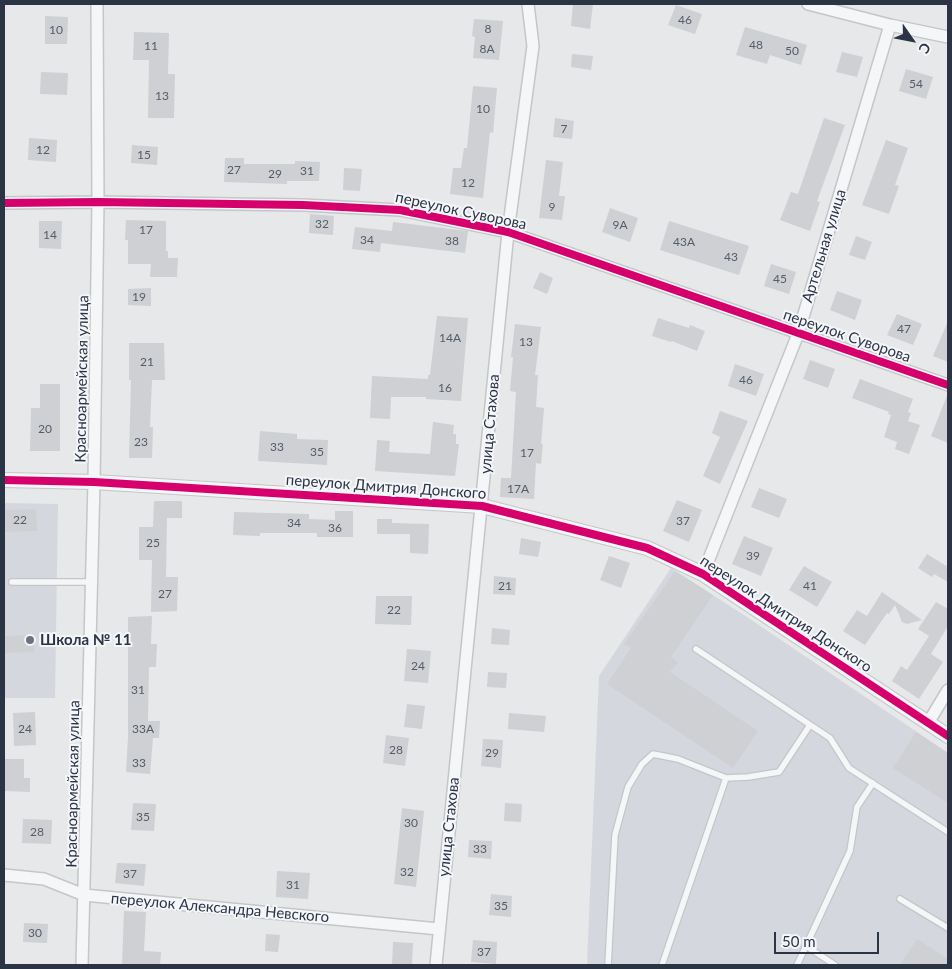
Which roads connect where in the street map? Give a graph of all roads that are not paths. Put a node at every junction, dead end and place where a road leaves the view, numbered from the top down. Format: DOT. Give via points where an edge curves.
graph roads {
  1 [pos="97,4"];
  2 [pos="528,4"];
  3 [pos="808,4"];
  4 [pos="840,8"];
  5 [pos="890,25"];
  6 [pos="948,37"];
  7 [pos="98,202"];
  8 [pos="4,203"];
  9 [pos="508,232"];
  10 [pos="798,334"];
  11 [pos="948,385"];
  12 [pos="4,480"];
  13 [pos="94,482"];
  14 [pos="482,506"];
  15 [pos="703,574"];
  16 [pos="12,582"];
  17 [pos="91,582"];
  18 [pos="696,649"];
  19 [pos="948,690"];
  20 [pos="928,723"];
  21 [pos="810,725"];
  22 [pos="948,736"];
  23 [pos="726,778"];
  24 [pos="873,783"];
  25 [pos="948,832"];
  26 [pos="4,875"];
  27 [pos="84,895"];
  28 [pos="900,899"];
  29 [pos="948,928"];
  30 [pos="438,929"];
  31 [pos="806,946"];
  32 [pos="82,965"];
  33 [pos="436,965"];
  34 [pos="608,965"];
  35 [pos="662,965"];
  36 [pos="797,965"];
  37 [pos="835,965"];
  1 -- 7 [label="street, Красноармейская улица"];
  2 -- 9 [label="street, улица Стахова" via="533,46"];
  3 -- 4 [label="street"];
  4 -- 5 [label="street"];
  5 -- 6 [label="street"];
  5 -- 10 [label="street, Артельная улица"];
  7 -- 8 [label="street, переулок Суворова"];
  7 -- 9 [label="street, переулок Суворова" via="400,210"];
  7 -- 13 [label="street, Красноармейская улица"];
  9 -- 10 [label="street, переулок Суворова"];
  9 -- 14 [label="street, улица Стахова"];
  10 -- 11 [label="street, переулок Суворова"];
  10 -- 15 [label="street, Артельная улица"];
  12 -- 13 [label="street, переулок Дмитрия Донского"];
  13 -- 14 [label="street, переулок Дмитрия Донского"];
  13 -- 17 [label="street, Красноармейская улица"];
  14 -- 15 [label="street, переулок Дмитрия Донского" via="647,548"];
  14 -- 30 [label="street, улица Стахова"];
  15 -- 20 [label="street, переулок Дмитрия Донского"];
  16 -- 17 [label="lane"];
  17 -- 27 [label="street, Красноармейская улица"];
  18 -- 21 [label="lane"];
  19 -- 20 [label="street"];
  20 -- 22 [label="street, переулок Дмитрия Донского"];
  21 -- 23 [label="lane" via="778,772"];
  21 -- 24 [label="lane" via="830,738 849,768"];
  23 -- 34 [label="lane" via="678,759 653,754 642,764 628,787 614,835"];
  23 -- 35 [label="lane"];
  24 -- 25 [label="lane"];
  24 -- 31 [label="lane" via="857,808 850,851"];
  26 -- 27 [label="street, переулок Александра Невского" via="44,879"];
  27 -- 30 [label="street, переулок Александра Невского"];
  27 -- 32 [label="street, Красноармейская улица"];
  28 -- 29 [label="lane"];
  30 -- 33 [label="street, улица Стахова"];
  31 -- 36 [label="lane"];
  31 -- 37 [label="lane"];
}
